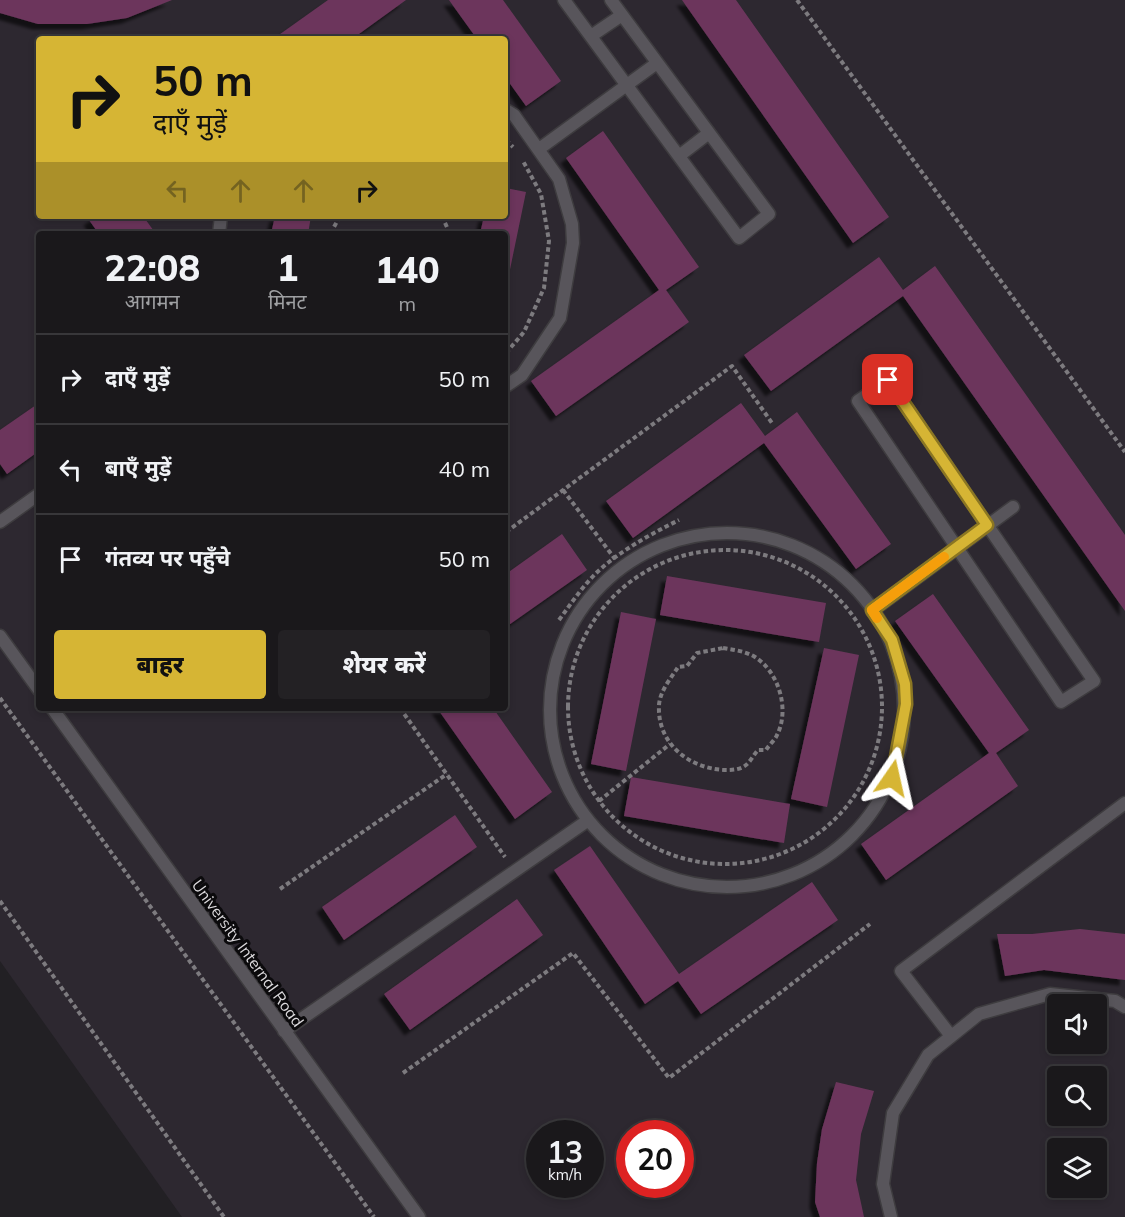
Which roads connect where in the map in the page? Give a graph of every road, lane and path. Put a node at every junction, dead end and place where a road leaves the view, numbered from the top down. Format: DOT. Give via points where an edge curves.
graph roads {
  1 [pos="564,0"];
  2 [pos="611,0"];
  3 [pos="797,0"];
  4 [pos="622,15"];
  5 [pos="591,36"];
  6 [pos="657,63"];
  7 [pos="627,85"];
  8 [pos="508,111"];
  9 [pos="709,133"];
  10 [pos="508,142"];
  11 [pos="538,149"];
  12 [pos="679,156"];
  13 [pos="508,351"];
  14 [pos="508,385"];
  15 [pos="772,423"];
  16 [pos="1125,452"];
  17 [pos="563,490"];
  18 [pos="36,497"];
  19 [pos="1013,507"];
  20 [pos="679,520"];
  21 [pos="0,522"];
  22 [pos="987,525"];
  23 [pos="508,531"];
  24 [pos="957,548"];
  25 [pos="615,559"];
  26 [pos="872,610"];
  27 [pos="559,620"];
  28 [pos="0,636"];
  29 [pos="36,686"];
  30 [pos="0,698"];
  31 [pos="54,711"];
  32 [pos="402,711"];
  33 [pos="670,744"];
  34 [pos="447,774"];
  35 [pos="598,801"];
  36 [pos="1125,802"];
  37 [pos="587,821"];
  38 [pos="515,871"];
  39 [pos="280,889"];
  40 [pos="0,901"];
  41 [pos="870,924"];
  42 [pos="1125,1007"];
  43 [pos="284,1031"];
  44 [pos="951,1036"];
  45 [pos="403,1073"];
  46 [pos="224,1217"];
  47 [pos="374,1217"];
  48 [pos="419,1217"];
  49 [pos="891,1217"];
  1 -- 5 [label="lane"];
  2 -- 4 [label="lane"];
  3 -- 16 [label="path"];
  4 -- 5 [label="lane"];
  4 -- 6 [label="lane"];
  5 -- 7 [label="lane"];
  6 -- 7 [label="lane"];
  6 -- 9 [label="lane"];
  7 -- 11 [label="lane"];
  7 -- 12 [label="lane"];
  8 -- 11 [label="lane"];
  9 -- 12 [label="lane"];
  9 -- 12 [label="lane" via="769,214 739,238"];
  10 -- 13 [label="path" via="518,152 541,194 549,241 544,288 524,332"];
  11 -- 14 [label="lane" via="560,179 573,243 560,318 522,375"];
  15 -- 17 [label="path" via="732,366"];
  17 -- 23 [label="path"];
  17 -- 25 [label="path"];
  18 -- 21 [label="lane"];
  19 -- 22 [label="lane"];
  20 -- 25 [label="path" via="644,537"];
  22 -- 24 [label="lane"];
  22 -- 24 [label="lane" via="888,380 858,401"];
  22 -- 24 [label="lane" via="1094,681 1061,702"];
  24 -- 26 [label="lane"];
  25 -- 27 [label="path" via="581,590"];
  26 -- 37 [label="lane" via="892,640 905,684 906,704 892,778 855,836 800,874 728,890 665,879 603,840"];
  26 -- 37 [label="lane" via="846,576 780,538 715,531 643,552 592,592 558,650 546,715 561,780"];
  28 -- 29 [label="lane"];
  30 -- 47 [label="path"];
  31 -- 43 [label="lane, University Internal Road"];
  32 -- 34 [label="path"];
  33 -- 33 [label="path" via="660,726 659,702 678,667 687,666 697,653 723,648 739,650 768,668 778,686 783,707 781,722 766,750 758,750 746,766 734,771 709,769 689,762"];
  33 -- 35 [label="path"];
  34 -- 38 [label="path"];
  34 -- 39 [label="path"];
  35 -- 35 [label="path" via="639,840 677,858 718,865 760,861 800,846 834,821 847,805 860,788 877,750 883,708 877,666 861,627 835,594 803,570 766,555 726,550 686,555 649,570 616,594 597,617 574,662 567,702 571,742 584,780"];
  36 -- 44 [label="lane" via="901,971"];
  37 -- 38 [label="lane"];
  38 -- 43 [label="lane"];
  40 -- 46 [label="path"];
  41 -- 45 [label="path" via="669,1078 573,953"];
  42 -- 44 [label="lane" via="1115,1001 1050,994 979,1014"];
  43 -- 48 [label="lane, University Internal Road"];
  44 -- 49 [label="lane" via="928,1055 893,1113 883,1184"];
}
